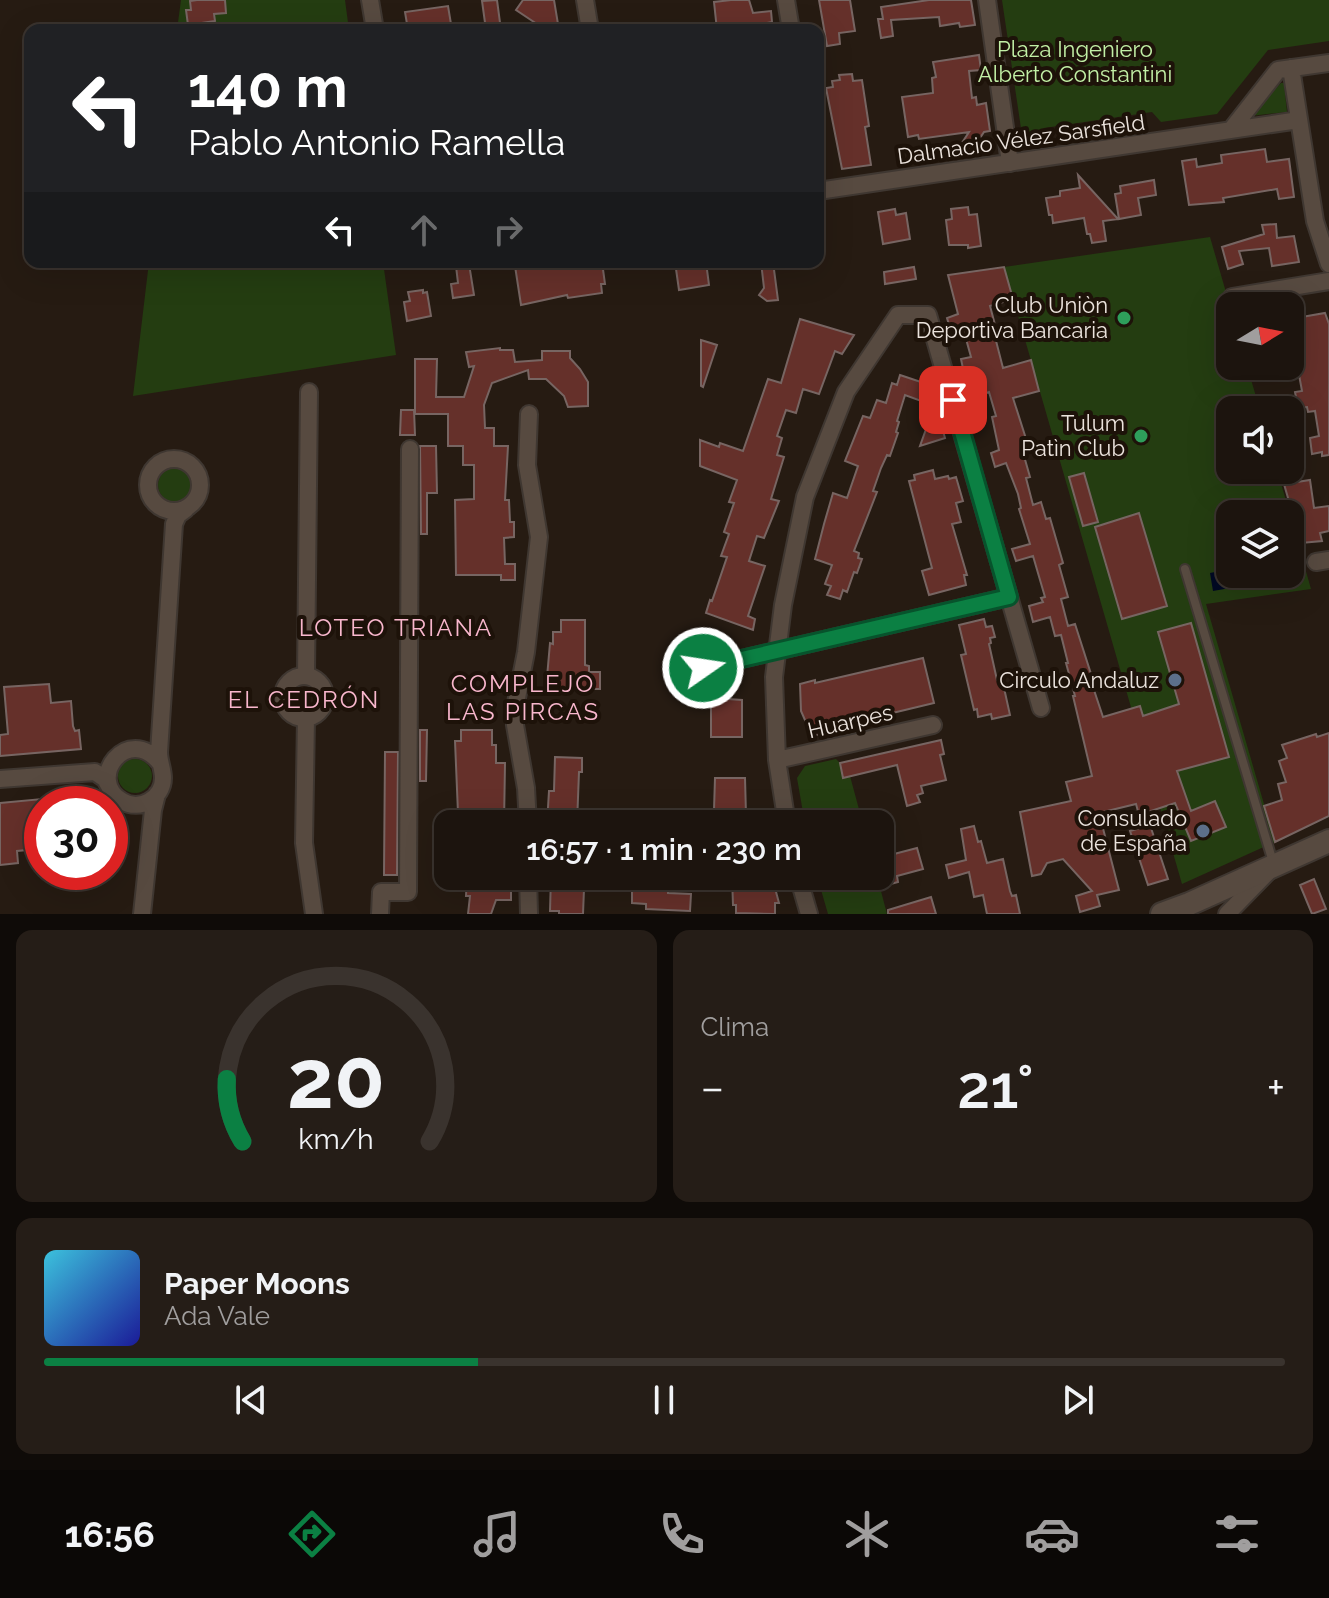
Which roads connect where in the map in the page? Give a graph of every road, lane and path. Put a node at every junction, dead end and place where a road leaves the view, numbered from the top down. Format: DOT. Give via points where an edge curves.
graph roads {
  1 [pos="370,0"];
  2 [pos="585,0"];
  3 [pos="786,0"];
  4 [pos="987,0"];
  5 [pos="374,24"];
  6 [pos="589,24"];
  7 [pos="790,24"];
  8 [pos="1329,63"];
  9 [pos="1291,68"];
  10 [pos="1299,120"];
  11 [pos="1231,130"];
  12 [pos="1010,163"];
  13 [pos="824,190"];
  14 [pos="1329,264"];
  15 [pos="1329,281"];
  16 [pos="1262,292"];
  17 [pos="309,392"];
  18 [pos="529,414"];
  19 [pos="410,449"];
  20 [pos="162,509"];
  21 [pos="186,509"];
  22 [pos="174,524"];
  23 [pos="1185,569"];
  24 [pos="1009,597"];
  25 [pos="776,651"];
  26 [pos="703,668"];
  27 [pos="306,675"];
  28 [pos="1041,708"];
  29 [pos="306,718"];
  30 [pos="933,725"];
  31 [pos="160,734"];
  32 [pos="144,750"];
  33 [pos="113,760"];
  34 [pos="777,760"];
  35 [pos="160,763"];
  36 [pos="91,772"];
  37 [pos="0,779"];
  38 [pos="109,786"];
  39 [pos="157,794"];
  40 [pos="128,802"];
  41 [pos="138,805"];
  42 [pos="527,810"];
  43 [pos="785,810"];
  44 [pos="152,818"];
  45 [pos="1329,841"];
  46 [pos="1274,867"];
  47 [pos="528,890"];
  48 [pos="802,890"];
  49 [pos="142,914"];
  50 [pos="314,914"];
  51 [pos="380,914"];
  52 [pos="529,914"];
  53 [pos="809,914"];
  54 [pos="1162,914"];
  55 [pos="1227,914"];
  1 -- 5 [label="street"];
  2 -- 6 [label="street"];
  3 -- 7 [label="street"];
  4 -- 12 [label="street"];
  8 -- 9 [label="street"];
  9 -- 10 [label="street"];
  9 -- 11 [label="street" via="1278,70"];
  10 -- 11 [label="street, Dalmacio Vélez Sarsfield"];
  10 -- 14 [label="street" via="1315,221"];
  11 -- 12 [label="street, Dalmacio Vélez Sarsfield"];
  12 -- 13 [label="street, Dalmacio Vélez Sarsfield"];
  15 -- 16 [label="street"];
  17 -- 27 [label="street"];
  18 -- 42 [label="street" via="529,486 539,537 515,708"];
  19 -- 51 [label="street" via="408,892 381,892"];
  20 -- 21 [label="street"];
  20 -- 21 [label="street" via="151,497 148,481 155,466 170,459 186,461 198,473 198,497"];
  20 -- 22 [label="street"];
  21 -- 22 [label="street"];
  22 -- 31 [label="street"];
  23 -- 46 [label="lane"];
  24 -- 25 [label="street"];
  24 -- 25 [label="street" via="928,315 898,315 846,392 805,497"];
  24 -- 28 [label="street"];
  25 -- 26 [label="street"];
  25 -- 34 [label="street"];
  27 -- 29 [label="street" via="316,678 326,693 321,710"];
  27 -- 29 [label="street" via="290,680 283,696 289,712"];
  29 -- 50 [label="street" via="304,843"];
  30 -- 34 [label="street, Huarpes"];
  31 -- 32 [label="street"];
  31 -- 35 [label="street"];
  32 -- 33 [label="street" via="128,750"];
  32 -- 35 [label="street"];
  33 -- 36 [label="street"];
  33 -- 38 [label="street"];
  34 -- 43 [label="street"];
  35 -- 39 [label="street" via="163,781"];
  36 -- 37 [label="street"];
  36 -- 38 [label="street"];
  39 -- 41 [label="street"];
  39 -- 44 [label="street"];
  40 -- 41 [label="street"];
  41 -- 44 [label="street"];
  44 -- 49 [label="street"];
  45 -- 46 [label="main road"];
  46 -- 54 [label="main road"];
  46 -- 55 [label="street"];
  47 -- 52 [label="street"];
  48 -- 53 [label="street"];
}
